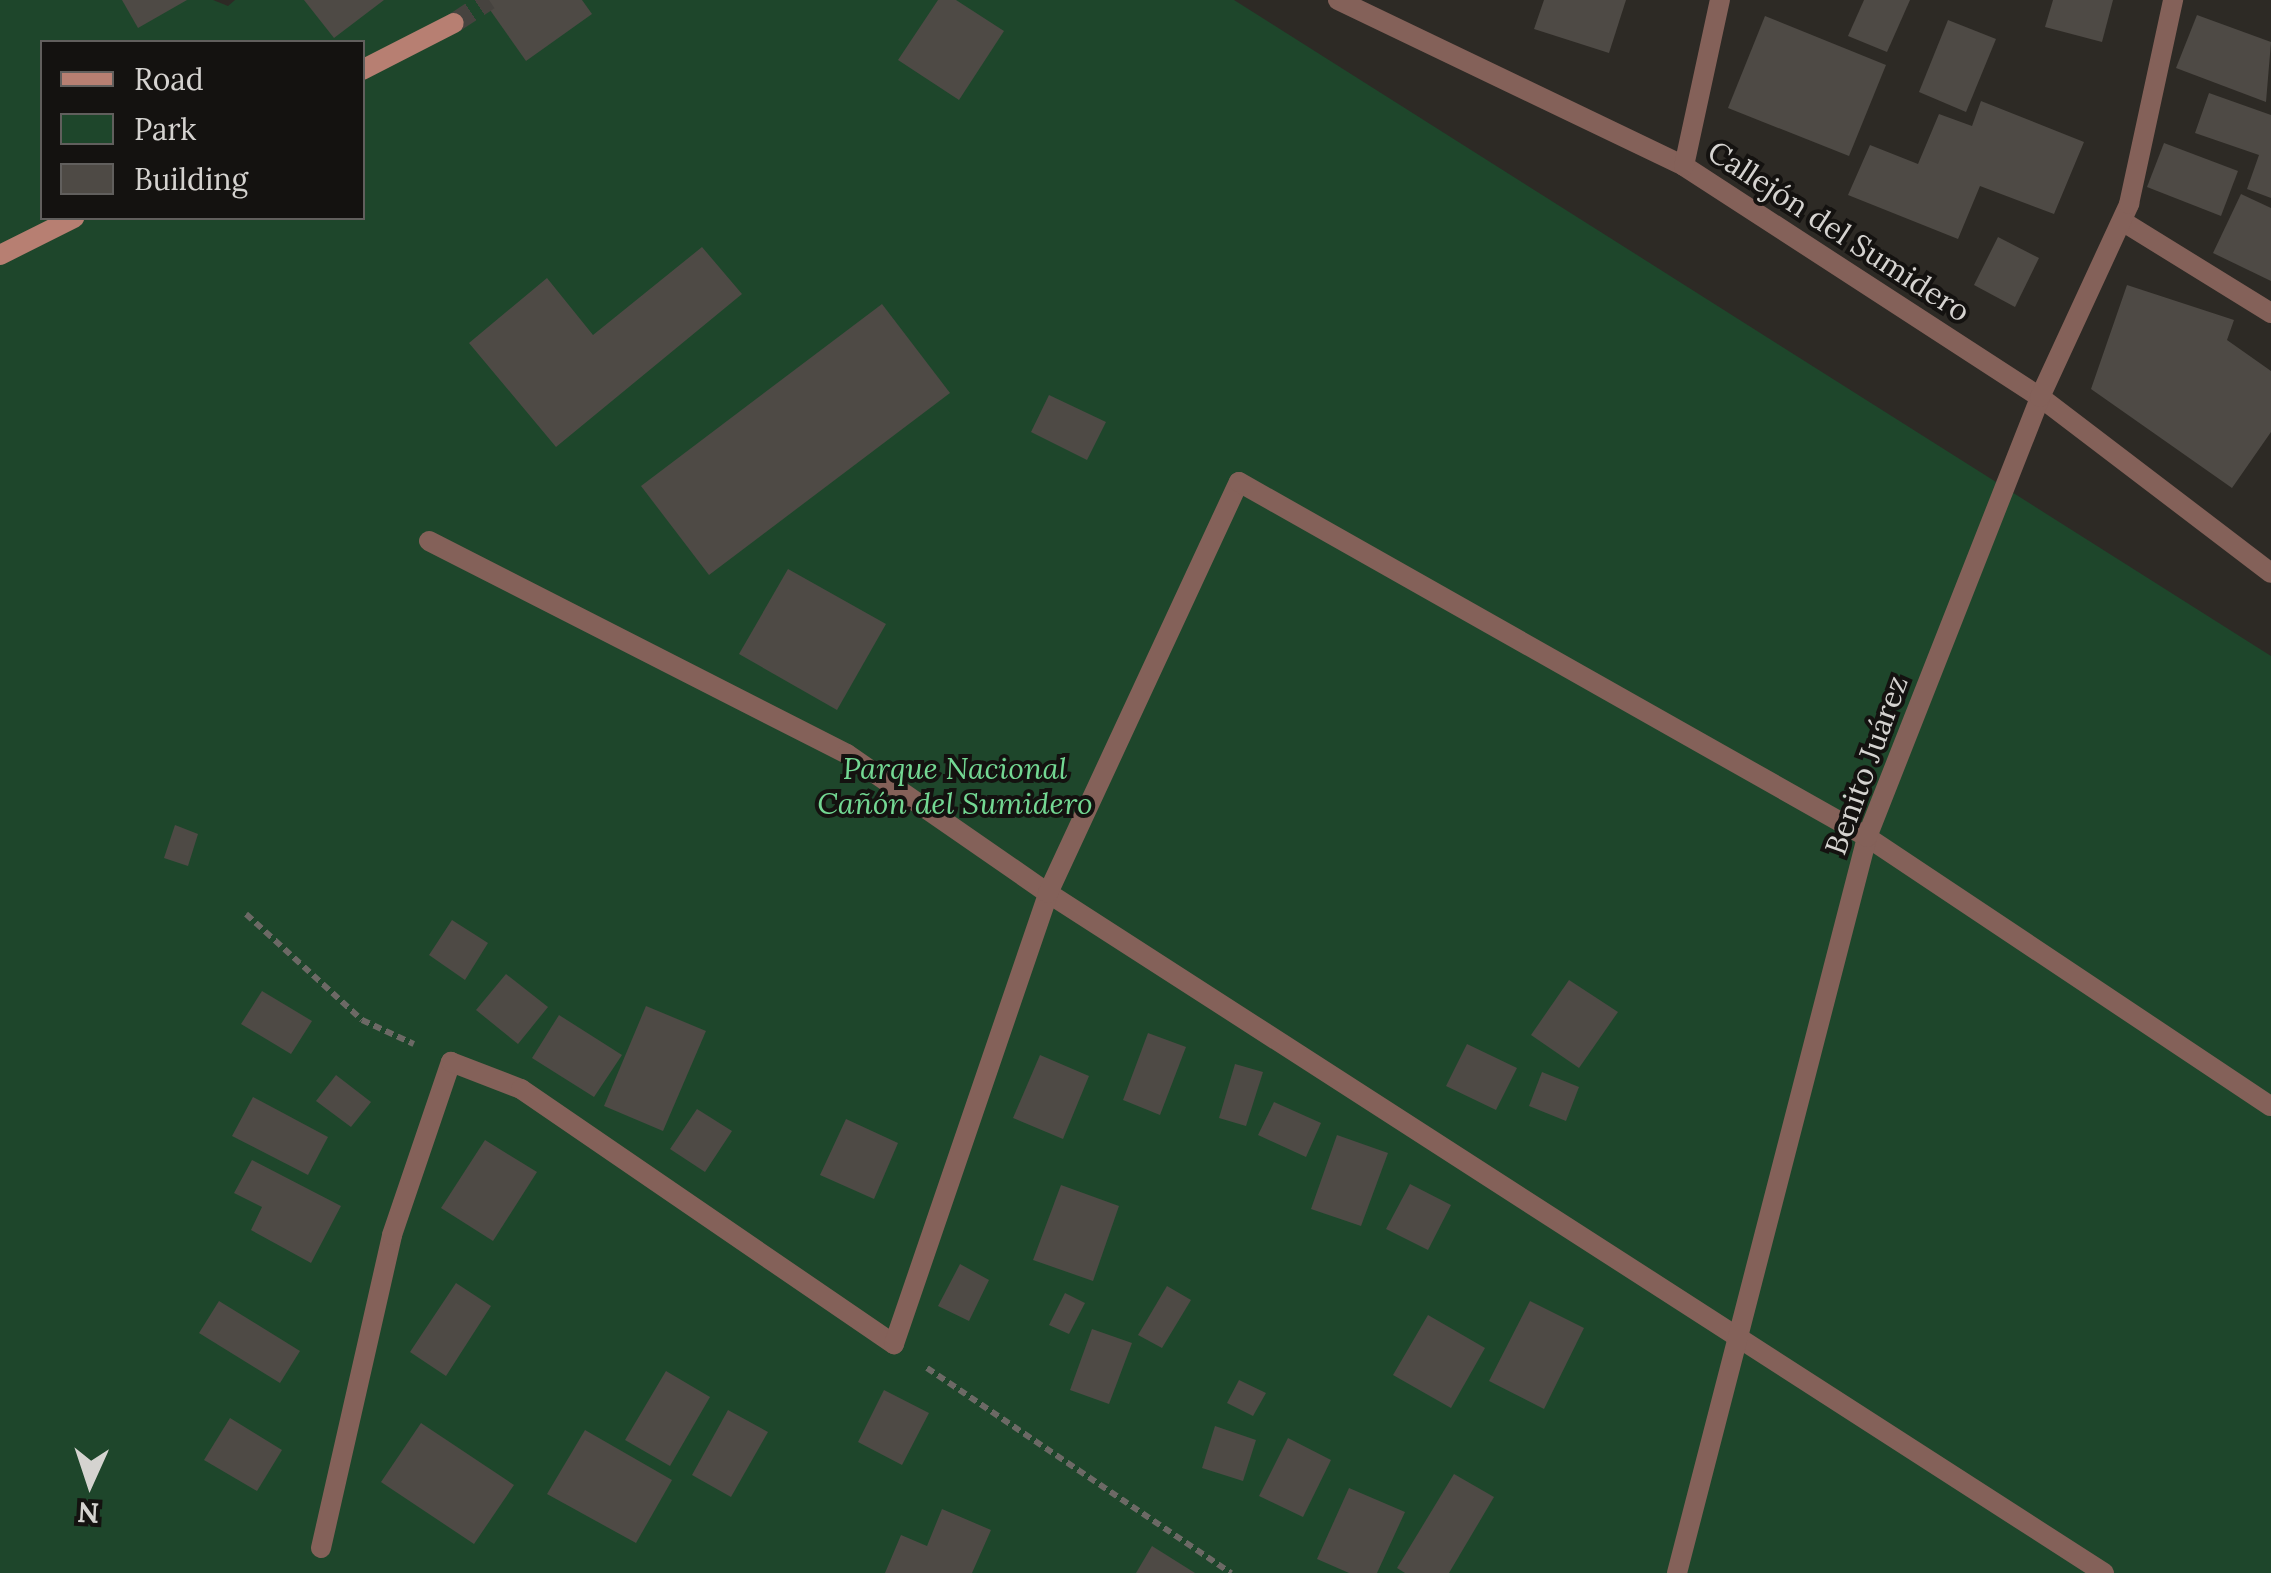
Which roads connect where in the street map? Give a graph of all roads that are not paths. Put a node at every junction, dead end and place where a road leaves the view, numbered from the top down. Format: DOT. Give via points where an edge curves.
graph roads {
  1 [pos="1338,0"];
  2 [pos="1720,0"];
  3 [pos="2172,0"];
  4 [pos="454,23"];
  5 [pos="365,68"];
  6 [pos="1684,166"];
  7 [pos="70,220"];
  8 [pos="2122,221"];
  9 [pos="0,256"];
  10 [pos="2271,313"];
  11 [pos="2040,397"];
  12 [pos="429,541"];
  13 [pos="2271,573"];
  14 [pos="1867,836"];
  15 [pos="1048,894"];
  16 [pos="2271,1106"];
  17 [pos="1742,1338"];
  18 [pos="321,1548"];
  19 [pos="1678,1573"];
  20 [pos="2104,1573"];
  1 -- 6 [label="street, Callejón del Sumidero"];
  2 -- 6 [label="street"];
  3 -- 8 [label="street, Benito Juárez"];
  4 -- 5 [label="main road"];
  6 -- 11 [label="street, Callejón del Sumidero"];
  7 -- 9 [label="main road"];
  8 -- 10 [label="street"];
  8 -- 11 [label="street, Benito Juárez"];
  11 -- 13 [label="street, Callejón del Sumidero"];
  11 -- 14 [label="street, Benito Juárez"];
  12 -- 15 [label="street" via="848,754"];
  14 -- 15 [label="street" via="1239,482"];
  14 -- 16 [label="street"];
  14 -- 17 [label="street, Benito Juárez"];
  15 -- 17 [label="street"];
  15 -- 18 [label="street" via="894,1344 521,1089 451,1062 392,1234"];
  17 -- 19 [label="street, Benito Juárez"];
  17 -- 20 [label="street"];
}
